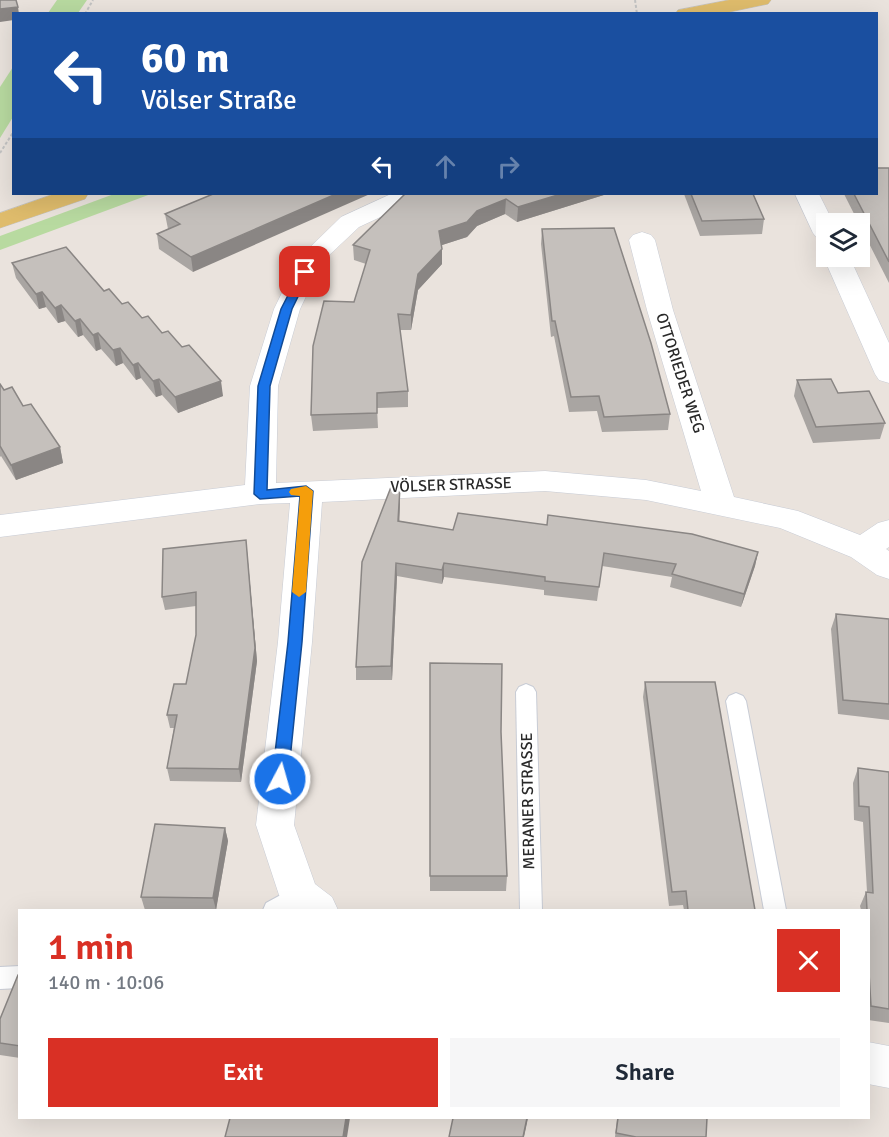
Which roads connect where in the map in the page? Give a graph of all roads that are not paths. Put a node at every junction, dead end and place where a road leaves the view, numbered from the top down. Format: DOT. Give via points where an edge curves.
graph roads {
  1 [pos="761,0"];
  2 [pos="696,12"];
  3 [pos="73,195"];
  4 [pos="408,195"];
  5 [pos="807,195"];
  6 [pos="816,213"];
  7 [pos="0,221"];
  8 [pos="642,240"];
  9 [pos="841,267"];
  10 [pos="889,374"];
  11 [pos="306,491"];
  12 [pos="260,494"];
  13 [pos="721,505"];
  14 [pos="0,526"];
  15 [pos="881,549"];
  16 [pos="526,692"];
  17 [pos="736,701"];
  18 [pos="297,905"];
  19 [pos="531,909"];
  20 [pos="775,909"];
  21 [pos="18,976"];
  22 [pos="0,978"];
  23 [pos="870,1062"];
  24 [pos="889,1066"];
  1 -- 2 [label="main road"];
  3 -- 7 [label="main road"];
  4 -- 12 [label="street" via="350,222 312,258 287,309 264,386"];
  5 -- 6 [label="street"];
  8 -- 13 [label="street, OTTORIEDER WEG"];
  9 -- 10 [label="street"];
  11 -- 12 [label="street, VÖLSER STRASSE"];
  11 -- 13 [label="street, VÖLSER STRASSE" via="545,481 646,490"];
  11 -- 18 [label="street" via="295,642 275,825"];
  12 -- 14 [label="street, VÖLSER STRASSE"];
  13 -- 15 [label="street, VÖLSER STRASSE" via="787,519"];
  16 -- 19 [label="lane, MERANER STRASSE"];
  17 -- 20 [label="lane"];
  21 -- 22 [label="lane"];
  23 -- 24 [label="street"];
}
